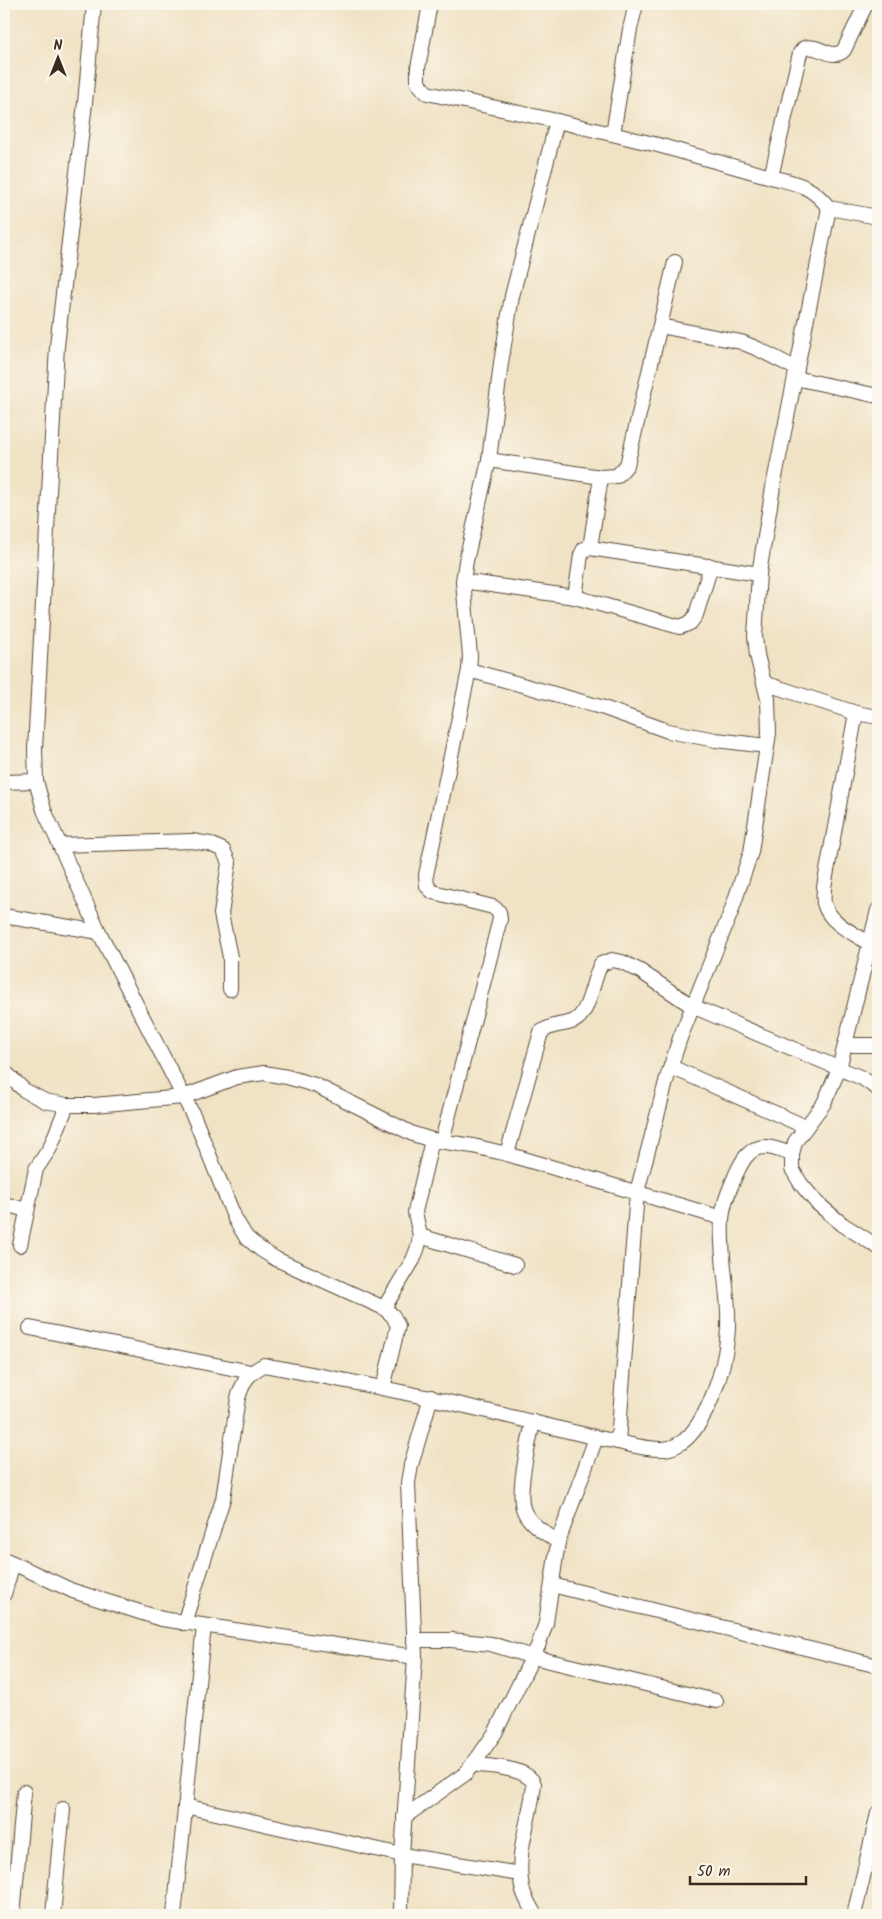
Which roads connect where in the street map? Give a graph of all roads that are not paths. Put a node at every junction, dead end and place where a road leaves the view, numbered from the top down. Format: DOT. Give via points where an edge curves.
graph roads {
  1 [pos="94,4"];
  2 [pos="430,4"];
  3 [pos="636,4"];
  4 [pos="866,4"];
  5 [pos="557,121"];
  6 [pos="613,134"];
  7 [pos="771,177"];
  8 [pos="829,208"];
  9 [pos="878,217"];
  10 [pos="675,262"];
  11 [pos="660,326"];
  12 [pos="796,373"];
  13 [pos="878,396"];
  14 [pos="489,460"];
  15 [pos="601,477"];
  16 [pos="590,548"];
  17 [pos="711,566"];
  18 [pos="758,574"];
  19 [pos="463,581"];
  20 [pos="575,597"];
  21 [pos="469,670"];
  22 [pos="764,683"];
  23 [pos="856,713"];
  24 [pos="878,717"];
  25 [pos="767,746"];
  26 [pos="36,780"];
  27 [pos="4,782"];
  28 [pos="60,845"];
  29 [pos="878,910"];
  30 [pos="4,916"];
  31 [pos="99,932"];
  32 [pos="869,943"];
  33 [pos="230,989"];
  34 [pos="692,1006"];
  35 [pos="845,1045"];
  36 [pos="878,1045"];
  37 [pos="671,1067"];
  38 [pos="839,1069"];
  39 [pos="4,1071"];
  40 [pos="878,1089"];
  41 [pos="184,1098"];
  42 [pos="67,1105"];
  43 [pos="806,1127"];
  44 [pos="437,1141"];
  45 [pos="507,1154"];
  46 [pos="792,1154"];
  47 [pos="637,1192"];
  48 [pos="4,1204"];
  49 [pos="27,1210"];
  50 [pos="722,1218"];
  51 [pos="420,1236"];
  52 [pos="20,1245"];
  53 [pos="878,1247"];
  54 [pos="515,1265"];
  55 [pos="384,1308"];
  56 [pos="30,1328"];
  57 [pos="251,1372"];
  58 [pos="383,1388"];
  59 [pos="431,1397"];
  60 [pos="533,1422"];
  61 [pos="596,1438"];
  62 [pos="618,1442"];
  63 [pos="558,1542"];
  64 [pos="8,1561"];
  65 [pos="552,1585"];
  66 [pos="4,1594"];
  67 [pos="184,1623"];
  68 [pos="204,1626"];
  69 [pos="414,1640"];
  70 [pos="415,1657"];
  71 [pos="533,1657"];
  72 [pos="878,1666"];
  73 [pos="716,1701"];
  74 [pos="473,1764"];
  75 [pos="24,1792"];
  76 [pos="185,1806"];
  77 [pos="63,1809"];
  78 [pos="878,1813"];
  79 [pos="404,1817"];
  80 [pos="402,1855"];
  81 [pos="520,1874"];
  82 [pos="13,1915"];
  83 [pos="53,1915"];
  84 [pos="174,1915"];
  85 [pos="401,1915"];
  86 [pos="535,1915"];
  87 [pos="854,1915"];
  1 -- 26 [label="street" via="57,346"];
  2 -- 5 [label="street" via="418,68 418,83 427,93"];
  3 -- 6 [label="street"];
  4 -- 7 [label="street" via="840,54 814,46 804,48 800,53"];
  5 -- 6 [label="street"];
  5 -- 14 [label="street" via="512,296"];
  6 -- 7 [label="street"];
  7 -- 8 [label="street" via="802,184"];
  8 -- 9 [label="street"];
  8 -- 12 [label="street"];
  10 -- 11 [label="street"];
  11 -- 12 [label="street" via="741,342 758,348"];
  11 -- 15 [label="street" via="627,465 617,476"];
  12 -- 13 [label="street"];
  12 -- 18 [label="street"];
  14 -- 15 [label="street"];
  14 -- 19 [label="street"];
  15 -- 16 [label="street"];
  16 -- 17 [label="street"];
  16 -- 20 [label="street" via="584,549 581,555"];
  17 -- 18 [label="street"];
  17 -- 20 [label="street" via="696,615 690,624 680,627"];
  18 -- 22 [label="street" via="755,636"];
  19 -- 20 [label="street"];
  19 -- 21 [label="street"];
  21 -- 25 [label="street" via="604,708 668,731"];
  21 -- 44 [label="street" via="426,874 427,886 442,896 494,907 500,919"];
  22 -- 23 [label="street"];
  22 -- 25 [label="street" via="769,714"];
  23 -- 24 [label="street"];
  23 -- 32 [label="street" via="824,887 824,903 838,923"];
  25 -- 34 [label="street" via="751,852 731,912"];
  26 -- 27 [label="street"];
  26 -- 28 [label="street" via="44,810"];
  28 -- 31 [label="street"];
  28 -- 33 [label="street" via="192,841 223,850 229,863 221,914 230,957"];
  29 -- 32 [label="street"];
  30 -- 31 [label="street"];
  31 -- 41 [label="street"];
  32 -- 35 [label="street"];
  34 -- 37 [label="street"];
  34 -- 38 [label="street"];
  34 -- 45 [label="street" via="640,970 612,960 601,964 582,1016 541,1032"];
  35 -- 36 [label="street"];
  35 -- 38 [label="street"];
  37 -- 43 [label="street"];
  37 -- 47 [label="street"];
  38 -- 40 [label="street"];
  38 -- 43 [label="street" via="824,1103"];
  39 -- 42 [label="street" via="24,1090 45,1100"];
  41 -- 42 [label="street"];
  41 -- 44 [label="street" via="237,1077 264,1073 315,1085 413,1134"];
  41 -- 55 [label="street" via="235,1220 246,1237 276,1259"];
  42 -- 49 [label="street" via="50,1148 36,1169"];
  43 -- 46 [label="street" via="795,1142"];
  44 -- 45 [label="street"];
  44 -- 51 [label="street" via="415,1212"];
  45 -- 47 [label="street"];
  46 -- 50 [label="street" via="767,1147 755,1148 747,1155 740,1164"];
  46 -- 53 [label="street" via="792,1169 817,1203"];
  47 -- 50 [label="street"];
  47 -- 62 [label="street"];
  48 -- 49 [label="street"];
  49 -- 52 [label="street"];
  50 -- 62 [label="street" via="727,1340 723,1363 703,1417 690,1436 661,1450"];
  51 -- 54 [label="street"];
  51 -- 55 [label="street" via="413,1260"];
  55 -- 58 [label="street" via="398,1326"];
  56 -- 57 [label="street"];
  57 -- 58 [label="street" via="264,1365"];
  57 -- 67 [label="street" via="238,1398 223,1499"];
  58 -- 59 [label="street"];
  59 -- 60 [label="street"];
  59 -- 69 [label="street" via="408,1483"];
  60 -- 61 [label="street"];
  60 -- 63 [label="street" via="521,1488 523,1510 538,1528"];
  61 -- 62 [label="street"];
  61 -- 63 [label="street"];
  63 -- 65 [label="street"];
  64 -- 66 [label="street"];
  64 -- 67 [label="street" via="73,1591 133,1611"];
  65 -- 71 [label="street" via="546,1623"];
  65 -- 72 [label="street"];
  67 -- 68 [label="street"];
  68 -- 70 [label="street"];
  68 -- 76 [label="street"];
  69 -- 70 [label="street"];
  69 -- 71 [label="street" via="491,1644"];
  70 -- 79 [label="street"];
  71 -- 73 [label="street"];
  71 -- 74 [label="street" via="495,1733"];
  74 -- 79 [label="street" via="465,1774"];
  74 -- 81 [label="street" via="523,1772 531,1777 534,1784"];
  75 -- 82 [label="street"];
  76 -- 80 [label="street"];
  76 -- 84 [label="street"];
  77 -- 83 [label="street"];
  78 -- 87 [label="street"];
  79 -- 80 [label="street"];
  80 -- 81 [label="street"];
  80 -- 85 [label="street"];
  81 -- 86 [label="street" via="522,1889"];
}
